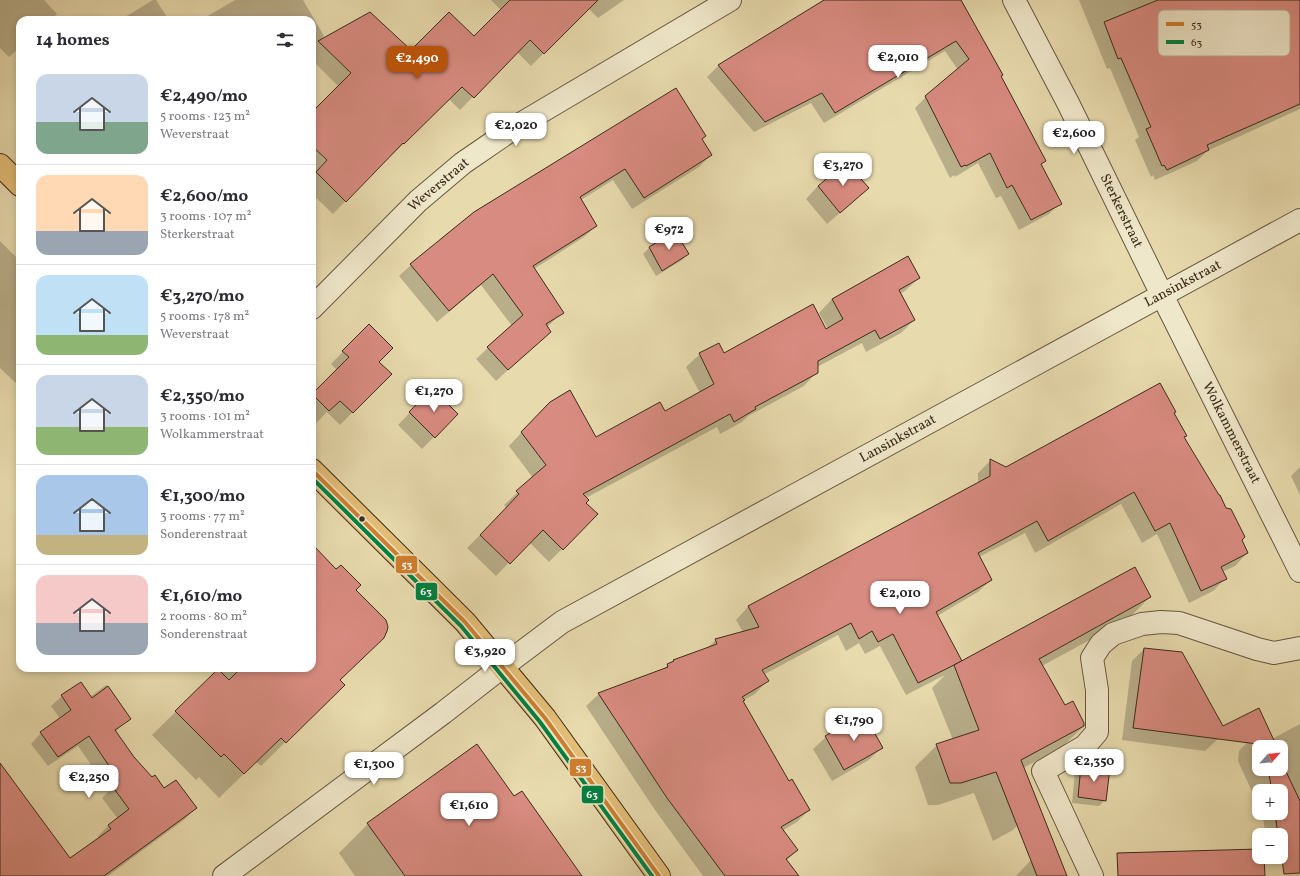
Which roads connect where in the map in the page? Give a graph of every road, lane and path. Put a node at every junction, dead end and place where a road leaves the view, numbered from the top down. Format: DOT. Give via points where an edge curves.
graph roads {
  1 [pos="730,0"];
  2 [pos="1014,0"];
  3 [pos="0,165"];
  4 [pos="16,180"];
  5 [pos="1300,220"];
  6 [pos="1162,295"];
  7 [pos="316,304"];
  8 [pos="316,474"];
  9 [pos="1300,571"];
  10 [pos="1300,648"];
  11 [pos="502,667"];
  12 [pos="224,876"];
  13 [pos="659,876"];
  14 [pos="1092,876"];
  1 -- 7 [label="street, Weverstraat" via="517,126 463,163 418,201"];
  2 -- 6 [label="street, Sterkerstraat" via="1068,103"];
  3 -- 4 [label="main road"];
  5 -- 6 [label="street, Lansinkstraat"];
  6 -- 9 [label="street, Wolkammerstraat"];
  6 -- 11 [label="street, Lansinkstraat" via="562,622"];
  8 -- 11 [label="main road" via="465,622"];
  10 -- 14 [label="street" via="1274,653 1179,623 1161,622 1142,624 1113,634 1101,644 1092,658 1097,690 1097,732 1085,746 1044,771"];
  11 -- 12 [label="street, Lansinkstraat"];
  11 -- 13 [label="main road" via="545,718"];
}
